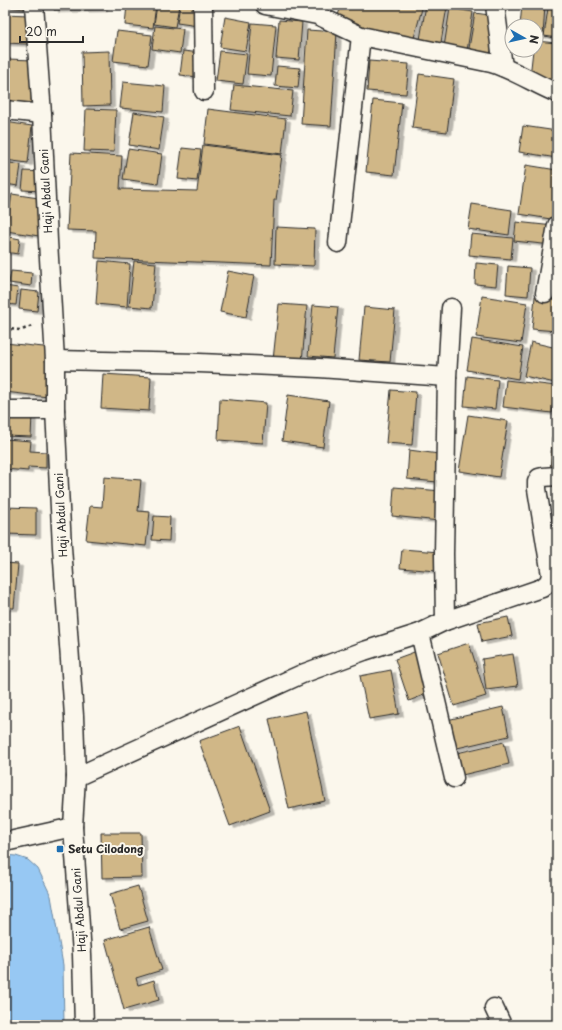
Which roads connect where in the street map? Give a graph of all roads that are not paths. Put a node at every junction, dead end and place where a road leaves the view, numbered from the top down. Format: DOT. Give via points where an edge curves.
graph roads {
  1 [pos="34,5"];
  2 [pos="203,5"];
  3 [pos="265,5"];
  4 [pos="495,5"];
  5 [pos="361,36"];
  6 [pos="503,67"];
  7 [pos="204,91"];
  8 [pos="557,93"];
  9 [pos="5,110"];
  10 [pos="42,114"];
  11 [pos="557,225"];
  12 [pos="338,243"];
  13 [pos="545,293"];
  14 [pos="451,308"];
  15 [pos="55,360"];
  16 [pos="447,377"];
  17 [pos="5,410"];
  18 [pos="55,410"];
  19 [pos="557,476"];
  20 [pos="445,608"];
  21 [pos="420,633"];
  22 [pos="76,778"];
  23 [pos="454,778"];
  24 [pos="73,827"];
  25 [pos="5,842"];
  26 [pos="494,1008"];
  27 [pos="84,1025"];
  28 [pos="502,1025"];
  1 -- 10 [label="street, Haji Abdul Gani"];
  2 -- 7 [label="street"];
  3 -- 5 [label="street" via="317,15"];
  4 -- 6 [label="street"];
  5 -- 6 [label="street" via="491,62"];
  5 -- 12 [label="street"];
  6 -- 8 [label="street"];
  9 -- 10 [label="street"];
  10 -- 15 [label="street, Haji Abdul Gani"];
  11 -- 13 [label="street"];
  14 -- 16 [label="street"];
  15 -- 16 [label="street" via="319,368"];
  15 -- 18 [label="street, Haji Abdul Gani"];
  16 -- 20 [label="street"];
  17 -- 18 [label="street"];
  18 -- 22 [label="street, Haji Abdul Gani"];
  19 -- 20 [label="street" via="543,476 537,482 551,575 549,582 542,588"];
  20 -- 21 [label="street"];
  21 -- 22 [label="street" via="302,674"];
  21 -- 23 [label="street"];
  22 -- 24 [label="street, Haji Abdul Gani"];
  24 -- 25 [label="street"];
  24 -- 27 [label="street, Haji Abdul Gani"];
  26 -- 28 [label="street"];
}
